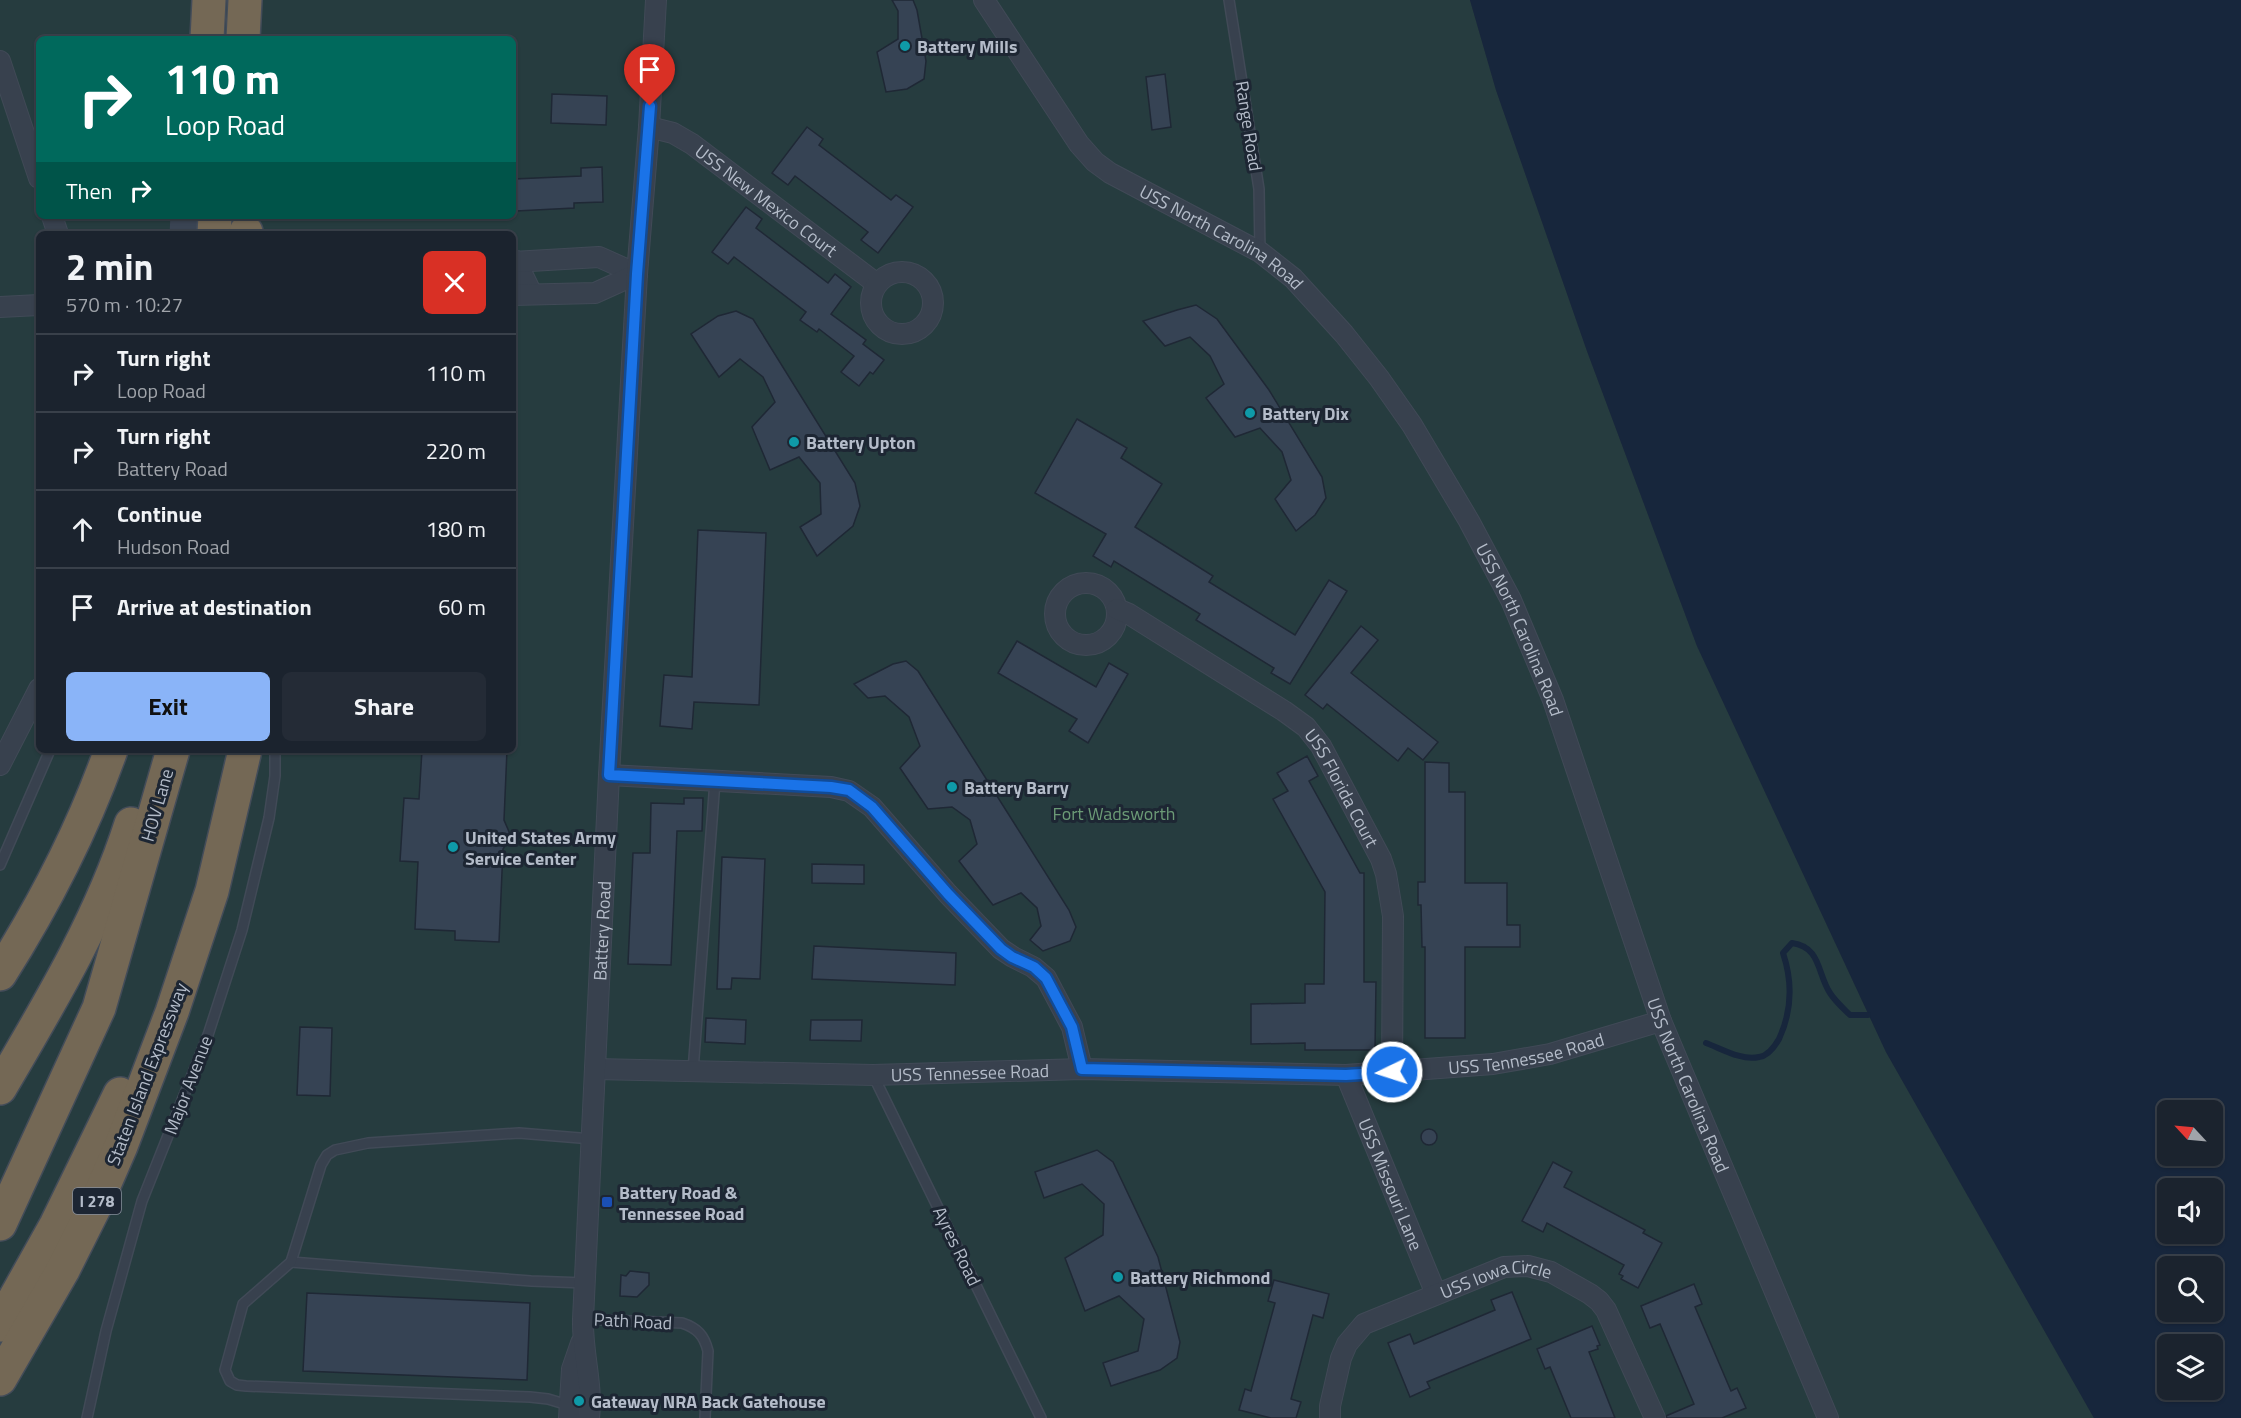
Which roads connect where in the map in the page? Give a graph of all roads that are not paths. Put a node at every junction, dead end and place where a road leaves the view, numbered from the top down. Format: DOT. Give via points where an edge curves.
graph roads {
  1 [pos="209,0"];
  2 [pos="656,0"];
  3 [pos="984,0"];
  4 [pos="1229,0"];
  5 [pos="238,2"];
  6 [pos="207,36"];
  7 [pos="226,36"];
  8 [pos="243,36"];
  9 [pos="0,61"];
  10 [pos="649,127"];
  11 [pos="36,169"];
  12 [pos="219,219"];
  13 [pos="234,230"];
  14 [pos="1260,252"];
  15 [pos="516,262"];
  16 [pos="516,266"];
  17 [pos="637,274"];
  18 [pos="877,284"];
  19 [pos="523,294"];
  20 [pos="36,305"];
  21 [pos="0,307"];
  22 [pos="1117,609"];
  23 [pos="36,695"];
  24 [pos="49,753"];
  25 [pos="110,753"];
  26 [pos="150,753"];
  27 [pos="172,753"];
  28 [pos="193,753"];
  29 [pos="244,753"];
  30 [pos="275,753"];
  31 [pos="0,765"];
  32 [pos="609,775"];
  33 [pos="715,781"];
  34 [pos="141,860"];
  35 [pos="0,865"];
  36 [pos="0,974"];
  37 [pos="56,993"];
  38 [pos="99,1008"];
  39 [pos="172,1012"];
  40 [pos="1661,1022"];
  41 [pos="26,1044"];
  42 [pos="1082,1069"];
  43 [pos="595,1070"];
  44 [pos="0,1071"];
  45 [pos="693,1071"];
  46 [pos="1392,1072"];
  47 [pos="873,1075"];
  48 [pos="1346,1075"];
  49 [pos="0,1088"];
  50 [pos="592,1139"];
  51 [pos="0,1190"];
  52 [pos="0,1224"];
  53 [pos="291,1262"];
  54 [pos="585,1284"];
  55 [pos="1436,1294"];
  56 [pos="0,1325"];
  57 [pos="583,1328"];
  58 [pos="0,1379"];
  59 [pos="590,1411"];
  60 [pos="568,1412"];
  61 [pos="87,1418"];
  62 [pos="705,1418"];
  63 [pos="1041,1418"];
  64 [pos="1330,1418"];
  65 [pos="1655,1418"];
  66 [pos="1828,1418"];
  1 -- 6 [label="highway"];
  2 -- 10 [label="street, Battery Road"];
  3 -- 14 [label="street, USS North Carolina Road" via="1079,144 1095,162"];
  4 -- 14 [label="lane, Range Road" via="1259,189"];
  5 -- 7 [label="highway"];
  5 -- 8 [label="highway"];
  9 -- 11 [label="street"];
  10 -- 17 [label="street, Battery Road"];
  10 -- 18 [label="street, USS New Mexico Court" via="673,133 692,144"];
  12 -- 13 [label="highway"];
  14 -- 40 [label="street, USS North Carolina Road" via="1303,288 1379,378 1433,460 1511,600 1552,700"];
  15 -- 17 [label="street" via="599,258"];
  16 -- 19 [label="street"];
  17 -- 19 [label="street" via="595,293"];
  17 -- 32 [label="street, Battery Road"];
  20 -- 21 [label="street"];
  22 -- 46 [label="street, USS Florida Court" via="1284,711 1312,733 1321,746 1381,859 1389,888 1393,916"];
  23 -- 31 [label="street"];
  24 -- 35 [label="lane"];
  25 -- 36 [label="highway" via="66,857"];
  26 -- 37 [label="highway" via="130,827 102,899"];
  27 -- 34 [label="highway, HOV Lane"];
  28 -- 38 [label="highway" via="158,874"];
  29 -- 39 [label="highway, Staten Island Expressway / I 278" via="212,891"];
  30 -- 61 [label="lane, Major Avenue" via="269,818 242,930 208,1035 142,1201 108,1320"];
  32 -- 33 [label="street"];
  32 -- 43 [label="street, Battery Road"];
  33 -- 42 [label="street" via="831,787 849,790 872,807 1001,949 1046,978 1072,1027"];
  33 -- 45 [label="lane"];
  34 -- 37 [label="highway"];
  34 -- 38 [label="highway"];
  37 -- 41 [label="highway"];
  38 -- 51 [label="highway" via="47,1110"];
  38 -- 52 [label="highway"];
  39 -- 56 [label="highway" via="131,1070 56,1225"];
  39 -- 58 [label="highway, Staten Island Expressway / I 278" via="95,1206"];
  40 -- 46 [label="street, USS Tennessee Road" via="1550,1054 1494,1064"];
  40 -- 66 [label="street, USS North Carolina Road"];
  41 -- 44 [label="highway"];
  41 -- 49 [label="highway"];
  42 -- 47 [label="street, USS Tennessee Road"];
  42 -- 48 [label="street, USS Tennessee Road"];
  43 -- 45 [label="street, USS Tennessee Road"];
  43 -- 50 [label="street, Battery Road"];
  45 -- 47 [label="street, USS Tennessee Road"];
  46 -- 48 [label="street, USS Tennessee Road"];
  47 -- 63 [label="lane, Ayres Road"];
  48 -- 55 [label="street, USS Missouri Lane"];
  50 -- 53 [label="lane" via="519,1132 368,1143 335,1150 321,1165"];
  50 -- 54 [label="street, Battery Road"];
  53 -- 54 [label="lane"];
  53 -- 60 [label="lane" via="243,1304 225,1370 237,1385 530,1397 548,1399"];
  54 -- 57 [label="street, Battery Road"];
  55 -- 64 [label="street, USS Iowa Circle" via="1371,1320 1357,1331 1341,1358"];
  55 -- 65 [label="street, USS Iowa Circle" via="1504,1267 1528,1266 1568,1280 1606,1310"];
  57 -- 59 [label="street, Battery Road"];
  57 -- 60 [label="street, Battery Road" via="572,1369"];
  57 -- 62 [label="lane, Path Road" via="682,1323 693,1327 706,1341 708,1351"];
}
